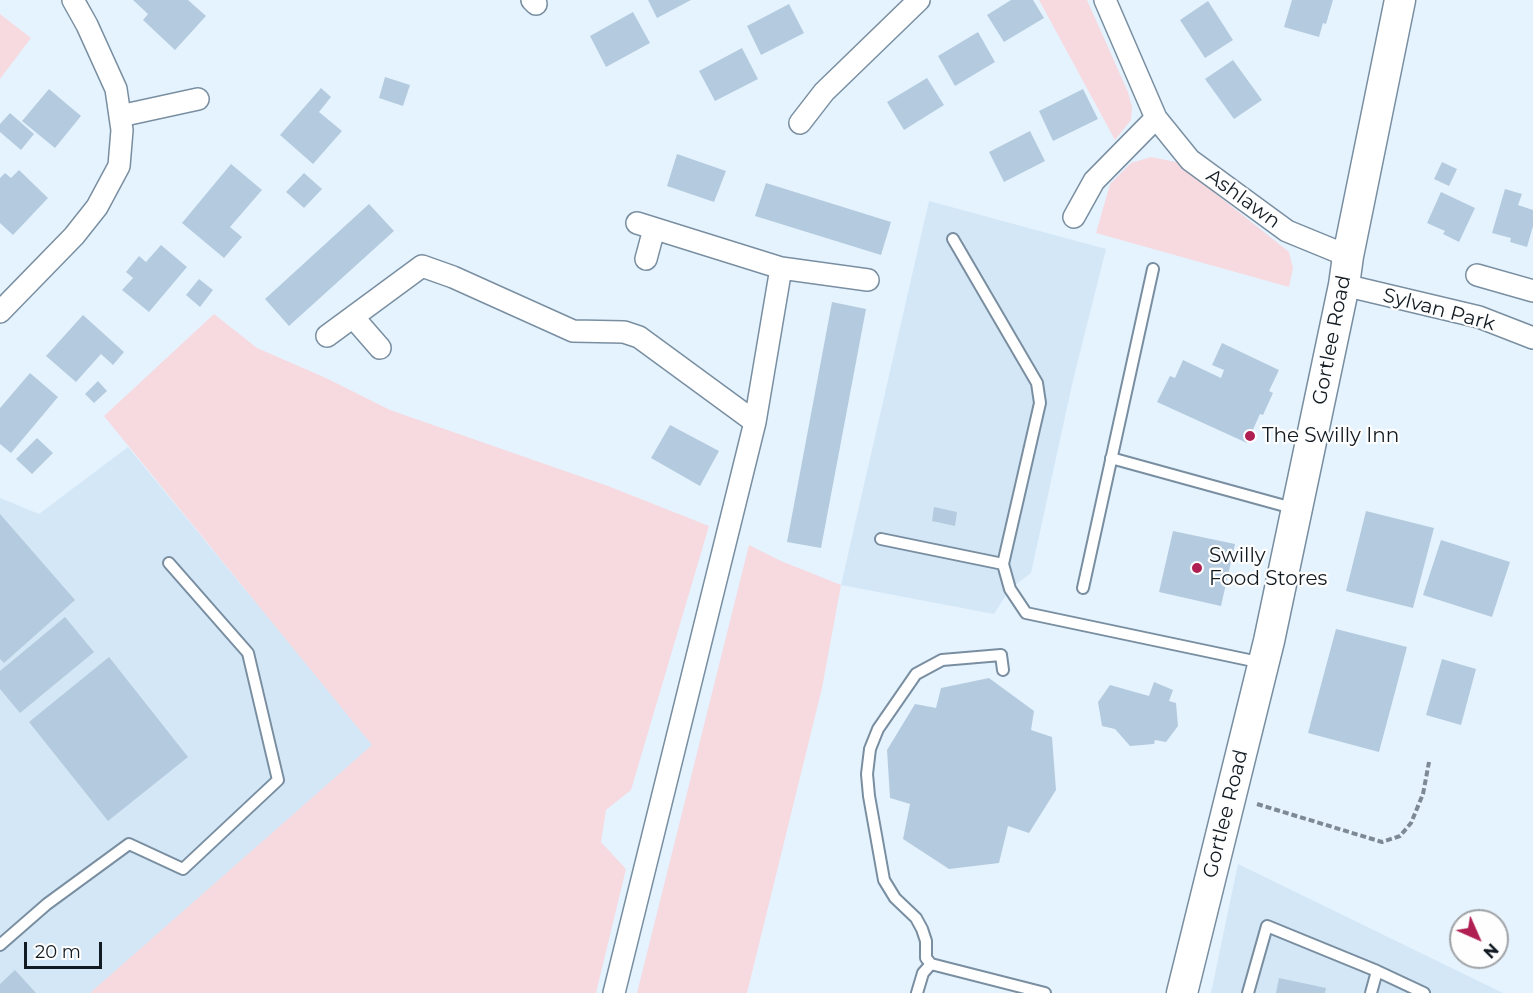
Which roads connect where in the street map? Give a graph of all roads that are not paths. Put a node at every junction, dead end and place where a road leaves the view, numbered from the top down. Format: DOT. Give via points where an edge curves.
graph roads {
  1 [pos="73,0"];
  2 [pos="919,0"];
  3 [pos="1105,0"];
  4 [pos="1400,0"];
  5 [pos="198,99"];
  6 [pos="120,116"];
  7 [pos="1156,118"];
  8 [pos="800,123"];
  9 [pos="1074,217"];
  10 [pos="953,239"];
  11 [pos="646,259"];
  12 [pos="781,268"];
  13 [pos="1153,269"];
  14 [pos="1346,270"];
  15 [pos="1477,275"];
  16 [pos="868,280"];
  17 [pos="1533,291"];
  18 [pos="0,312"];
  19 [pos="353,317"];
  20 [pos="327,336"];
  21 [pos="1533,338"];
  22 [pos="380,348"];
  23 [pos="755,422"];
  24 [pos="1111,458"];
  25 [pos="1296,509"];
  26 [pos="880,539"];
  27 [pos="169,563"];
  28 [pos="1003,564"];
  29 [pos="1083,588"];
  30 [pos="1263,663"];
  31 [pos="1004,670"];
  32 [pos="0,945"];
  33 [pos="931,964"];
  34 [pos="1377,971"];
  35 [pos="614,993"];
  36 [pos="917,993"];
  37 [pos="1045,993"];
  38 [pos="1182,993"];
  39 [pos="1248,993"];
  40 [pos="1371,993"];
  41 [pos="1424,993"];
  1 -- 6 [label="street" via="116,89"];
  2 -- 8 [label="street" via="830,85"];
  3 -- 7 [label="street, Ashlawn"];
  4 -- 14 [label="street, Gortlee Road"];
  5 -- 6 [label="street"];
  6 -- 18 [label="street" via="119,166 97,207"];
  7 -- 9 [label="street" via="1094,181"];
  7 -- 14 [label="street, Ashlawn" via="1190,160"];
  10 -- 28 [label="lane" via="1037,383 1040,403"];
  11 -- 12 [label="street" via="645,226"];
  12 -- 16 [label="street"];
  12 -- 23 [label="street"];
  13 -- 24 [label="lane"];
  14 -- 21 [label="street, Sylvan Park"];
  14 -- 25 [label="street, Gortlee Road"];
  15 -- 17 [label="street"];
  19 -- 20 [label="street"];
  19 -- 22 [label="street"];
  19 -- 23 [label="street" via="422,266 453,276 573,331 624,332 639,337"];
  23 -- 35 [label="street"];
  24 -- 25 [label="lane"];
  24 -- 29 [label="lane"];
  25 -- 30 [label="street, Gortlee Road"];
  26 -- 28 [label="lane"];
  27 -- 32 [label="lane" via="248,653 278,780 183,869 129,844 47,904"];
  28 -- 30 [label="lane" via="1010,589 1026,613"];
  30 -- 38 [label="street, Gortlee Road"];
  31 -- 33 [label="lane" via="1001,655 942,660 916,674 878,729 870,749 867,774 884,880 894,898 916,918"];
  33 -- 36 [label="lane" via="923,973"];
  33 -- 37 [label="lane"];
  34 -- 39 [label="lane" via="1266,926"];
  34 -- 40 [label="lane"];
  34 -- 41 [label="lane"];
}
